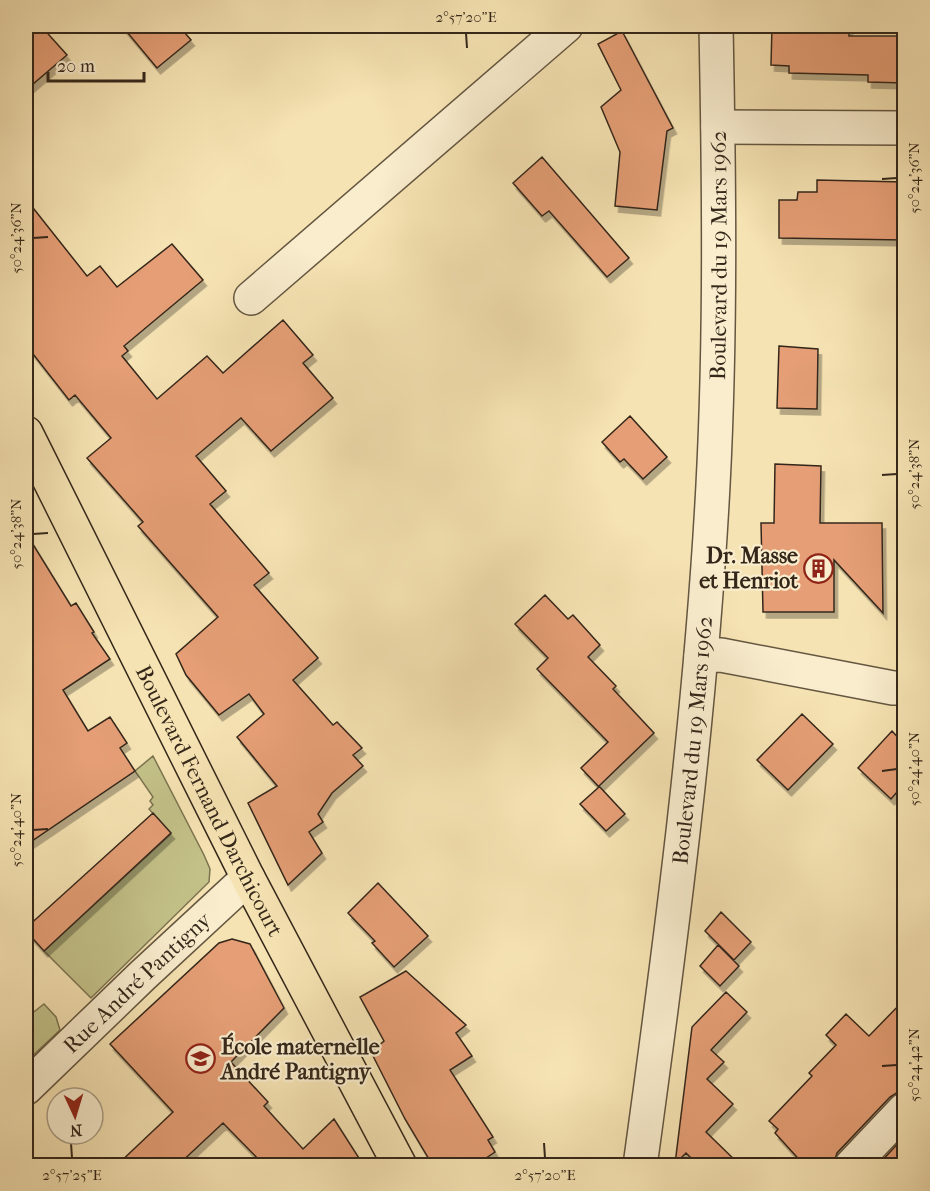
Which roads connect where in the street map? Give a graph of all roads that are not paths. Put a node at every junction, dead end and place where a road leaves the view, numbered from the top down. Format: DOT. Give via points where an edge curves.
graph roads {
  1 [pos="566,26"];
  2 [pos="716,26"];
  3 [pos="718,127"];
  4 [pos="904,128"];
  5 [pos="251,298"];
  6 [pos="26,433"];
  7 [pos="701,656"];
  8 [pos="904,688"];
  9 [pos="248,878"];
  10 [pos="26,1088"];
  11 [pos="904,1110"];
  12 [pos="400,1166"];
  13 [pos="640,1166"];
  14 [pos="851,1166"];
  1 -- 5 [label="street"];
  2 -- 3 [label="street, Boulevard du 19 Mars 1962"];
  3 -- 4 [label="street"];
  3 -- 7 [label="street, Boulevard du 19 Mars 1962" via="713,484"];
  6 -- 9 [label="main road, Boulevard Fernand Darchicourt"];
  7 -- 8 [label="street" via="721,656"];
  7 -- 13 [label="street, Boulevard du 19 Mars 1962" via="689,786"];
  9 -- 10 [label="street, Rue André Pantigny"];
  9 -- 12 [label="main road, Boulevard Fernand Darchicourt"];
  11 -- 14 [label="street"];
}
